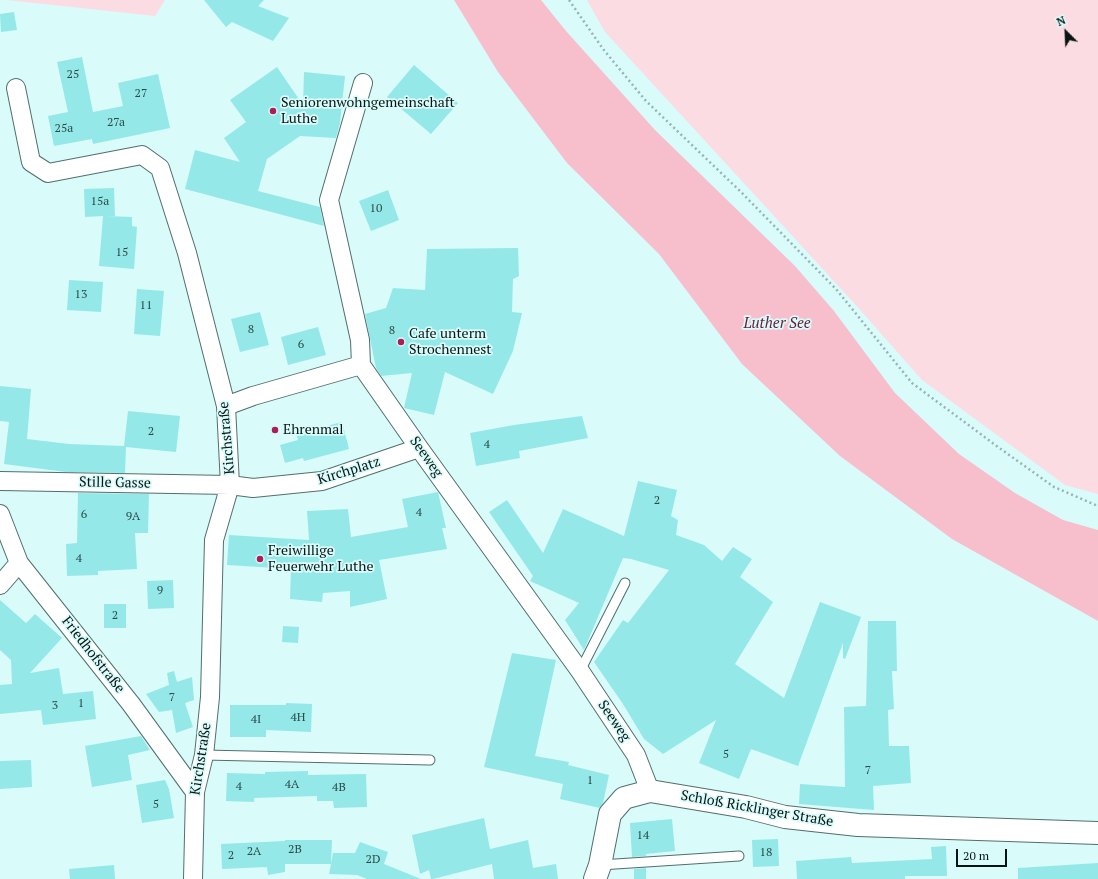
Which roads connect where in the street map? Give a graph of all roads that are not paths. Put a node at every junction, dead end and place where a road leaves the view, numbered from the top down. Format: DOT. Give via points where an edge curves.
graph roads {
  1 [pos="364,83"];
  2 [pos="16,88"];
  3 [pos="362,365"];
  4 [pos="226,406"];
  5 [pos="419,448"];
  6 [pos="0,481"];
  7 [pos="230,485"];
  8 [pos="0,514"];
  9 [pos="19,563"];
  10 [pos="624,583"];
  11 [pos="0,585"];
  12 [pos="580,671"];
  13 [pos="204,755"];
  14 [pos="430,760"];
  15 [pos="650,791"];
  16 [pos="195,792"];
  17 [pos="1098,833"];
  18 [pos="739,856"];
  19 [pos="597,872"];
  20 [pos="193,879"];
  1 -- 3 [label="street, Seeweg" via="329,200 360,340"];
  2 -- 4 [label="street, Kirchstraße" via="31,162 48,173 142,155 160,168 187,253"];
  3 -- 4 [label="street"];
  3 -- 5 [label="street, Seeweg"];
  4 -- 7 [label="street, Kirchstraße"];
  5 -- 7 [label="street, Kirchplatz" via="322,481 253,488"];
  5 -- 12 [label="street, Seeweg"];
  6 -- 7 [label="street, Stille Gasse"];
  7 -- 13 [label="street, Kirchstraße" via="214,540 210,697"];
  8 -- 9 [label="street, Friedhofstraße"];
  9 -- 11 [label="street"];
  9 -- 16 [label="street, Friedhofstraße" via="131,704"];
  10 -- 12 [label="lane"];
  12 -- 15 [label="street, Seeweg" via="636,755"];
  13 -- 14 [label="lane"];
  13 -- 16 [label="street, Kirchstraße"];
  15 -- 17 [label="street, Schloß Ricklinger Straße" via="746,807 785,817 858,825"];
  15 -- 19 [label="street, Schloß Ricklinger Straße" via="624,798 610,814"];
  16 -- 20 [label="street, Kirchstraße"];
  18 -- 19 [label="lane"];
}
